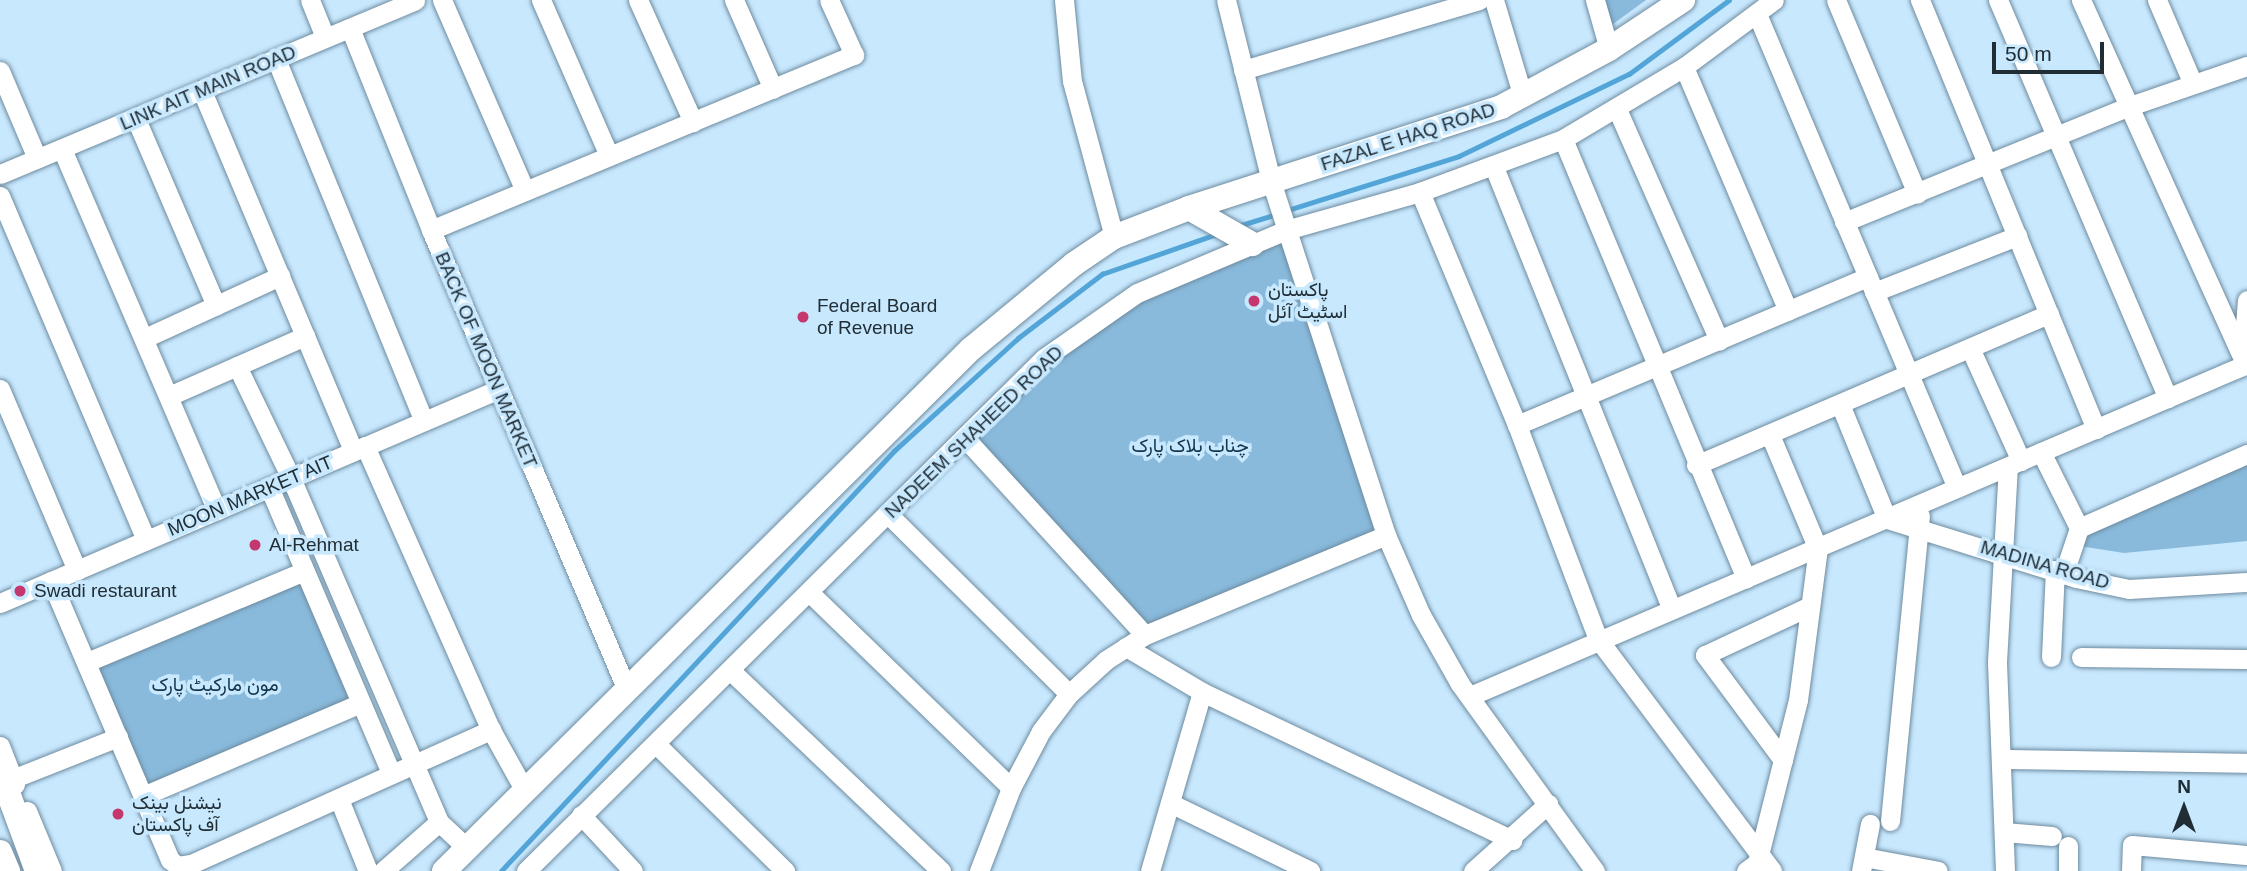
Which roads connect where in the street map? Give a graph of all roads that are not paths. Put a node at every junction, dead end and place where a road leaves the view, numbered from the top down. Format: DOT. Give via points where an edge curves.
graph roads {
  1 [pos="310,0"];
  2 [pos="415,0"];
  3 [pos="442,0"];
  4 [pos="541,0"];
  5 [pos="638,0"];
  6 [pos="734,0"];
  7 [pos="829,0"];
  8 [pos="1064,0"];
  9 [pos="1226,0"];
  10 [pos="1479,0"];
  11 [pos="1494,0"];
  12 [pos="1595,0"];
  13 [pos="1683,0"];
  14 [pos="1774,0"];
  15 [pos="1836,0"];
  16 [pos="1920,0"];
  17 [pos="1998,0"];
  18 [pos="2081,0"];
  19 [pos="2157,0"];
  20 [pos="381,7"];
  21 [pos="1757,14"];
  22 [pos="350,28"];
  23 [pos="325,37"];
  24 [pos="1609,49"];
  25 [pos="276,59"];
  26 [pos="2247,66"];
  27 [pos="1684,67"];
  28 [pos="1243,70"];
  29 [pos="0,71"];
  30 [pos="2193,84"];
  31 [pos="773,89"];
  32 [pos="202,91"];
  33 [pos="1523,97"];
  34 [pos="2127,107"];
  35 [pos="1617,109"];
  36 [pos="136,120"];
  37 [pos="693,122"];
  38 [pos="2055,136"];
  39 [pos="1563,139"];
  40 [pos="62,149"];
  41 [pos="609,156"];
  42 [pos="37,158"];
  43 [pos="1988,165"];
  44 [pos="1494,167"];
  45 [pos="0,174"];
  46 [pos="1273,186"];
  47 [pos="525,191"];
  48 [pos="1420,192"];
  49 [pos="1917,194"];
  50 [pos="0,196"];
  51 [pos="1189,208"];
  52 [pos="1844,222"];
  53 [pos="1285,227"];
  54 [pos="430,230"];
  55 [pos="2017,236"];
  56 [pos="1114,237"];
  57 [pos="1250,243"];
  58 [pos="280,276"];
  59 [pos="1871,284"];
  60 [pos="2247,300"];
  61 [pos="216,306"];
  62 [pos="1788,311"];
  63 [pos="2049,314"];
  64 [pos="305,336"];
  65 [pos="145,338"];
  66 [pos="1719,340"];
  67 [pos="1970,348"];
  68 [pos="2243,358"];
  69 [pos="1659,364"];
  70 [pos="237,366"];
  71 [pos="1909,374"];
  72 [pos="0,389"];
  73 [pos="499,389"];
  74 [pos="1588,393"];
  75 [pos="169,396"];
  76 [pos="2168,398"];
  77 [pos="1840,404"];
  78 [pos="424,421"];
  79 [pos="1517,425"];
  80 [pos="2096,429"];
  81 [pos="1770,435"];
  82 [pos="964,437"];
  83 [pos="359,449"];
  84 [pos="2041,452"];
  85 [pos="2247,454"];
  86 [pos="2015,464"];
  87 [pos="1696,465"];
  88 [pos="291,478"];
  89 [pos="269,487"];
  90 [pos="1957,488"];
  91 [pos="1922,504"];
  92 [pos="216,510"];
  93 [pos="888,513"];
  94 [pos="1887,519"];
  95 [pos="1917,528"];
  96 [pos="2079,528"];
  97 [pos="1386,535"];
  98 [pos="146,540"];
  99 [pos="1818,549"];
  100 [pos="2005,553"];
  101 [pos="77,570"];
  102 [pos="302,572"];
  103 [pos="2059,572"];
  104 [pos="1746,578"];
  105 [pos="51,581"];
  106 [pos="2247,582"];
  107 [pos="809,592"];
  108 [pos="0,603"];
  109 [pos="1810,606"];
  110 [pos="1671,608"];
  111 [pos="1145,635"];
  112 [pos="1598,639"];
  113 [pos="1126,647"];
  114 [pos="2051,657"];
  115 [pos="2081,657"];
  116 [pos="2247,659"];
  117 [pos="87,662"];
  118 [pos="731,671"];
  119 [pos="627,690"];
  120 [pos="1202,692"];
  121 [pos="1069,694"];
  122 [pos="1470,696"];
  123 [pos="359,704"];
  124 [pos="491,730"];
  125 [pos="118,737"];
  126 [pos="657,745"];
  127 [pos="0,746"];
  128 [pos="2002,759"];
  129 [pos="1783,760"];
  130 [pos="412,764"];
  131 [pos="2247,764"];
  132 [pos="391,773"];
  133 [pos="5,779"];
  134 [pos="1011,788"];
  135 [pos="525,791"];
  136 [pos="144,796"];
  137 [pos="339,799"];
  138 [pos="1170,803"];
  139 [pos="1548,804"];
  140 [pos="581,815"];
  141 [pos="1890,821"];
  142 [pos="439,822"];
  143 [pos="1870,824"];
  144 [pos="2004,832"];
  145 [pos="2052,836"];
  146 [pos="1512,840"];
  147 [pos="2068,846"];
  148 [pos="467,848"];
  149 [pos="0,852"];
  150 [pos="1759,853"];
  151 [pos="2247,855"];
  152 [pos="1862,864"];
  153 [pos="8,871"];
  154 [pos="37,871"];
  155 [pos="52,871"];
  156 [pos="368,871"];
  157 [pos="383,871"];
  158 [pos="444,871"];
  159 [pos="526,871"];
  160 [pos="633,871"];
  161 [pos="785,871"];
  162 [pos="941,871"];
  163 [pos="979,871"];
  164 [pos="1150,871"];
  165 [pos="1310,871"];
  166 [pos="1474,871"];
  167 [pos="1595,871"];
  168 [pos="1746,871"];
  169 [pos="1772,871"];
  170 [pos="1938,871"];
  171 [pos="2005,871"];
  172 [pos="2068,871"];
  173 [pos="2131,871"];
  1 -- 23 [label="street"];
  2 -- 20 [label="street, LINK AIT MAIN ROAD"];
  3 -- 47 [label="street"];
  4 -- 41 [label="street"];
  5 -- 37 [label="street"];
  6 -- 31 [label="street"];
  7 -- 31 [label="street" via="854,55"];
  8 -- 56 [label="street" via="1072,81"];
  9 -- 28 [label="street"];
  10 -- 28 [label="street"];
  11 -- 33 [label="street"];
  12 -- 24 [label="street"];
  13 -- 24 [label="main road, FAZAL E HAQ ROAD"];
  14 -- 21 [label="street, NADEEM SHAHEED ROAD"];
  15 -- 49 [label="street"];
  16 -- 43 [label="street"];
  17 -- 38 [label="street"];
  18 -- 34 [label="street"];
  19 -- 30 [label="street"];
  20 -- 22 [label="street, LINK AIT MAIN ROAD"];
  21 -- 27 [label="street, NADEEM SHAHEED ROAD"];
  21 -- 52 [label="street"];
  22 -- 23 [label="street, LINK AIT MAIN ROAD"];
  22 -- 54 [label="street, BACK OF MOON MARKET"];
  23 -- 25 [label="street, LINK AIT MAIN ROAD"];
  24 -- 33 [label="main road, FAZAL E HAQ ROAD"];
  25 -- 32 [label="street, LINK AIT MAIN ROAD"];
  25 -- 78 [label="street"];
  26 -- 30 [label="street"];
  27 -- 35 [label="street, NADEEM SHAHEED ROAD"];
  27 -- 62 [label="street"];
  28 -- 46 [label="street"];
  29 -- 42 [label="street"];
  30 -- 34 [label="street"];
  31 -- 37 [label="street"];
  32 -- 36 [label="street, LINK AIT MAIN ROAD"];
  32 -- 58 [label="street"];
  33 -- 46 [label="main road, FAZAL E HAQ ROAD" via="1465,122"];
  34 -- 38 [label="street"];
  34 -- 68 [label="street"];
  35 -- 39 [label="street, NADEEM SHAHEED ROAD"];
  35 -- 66 [label="street"];
  36 -- 40 [label="street, LINK AIT MAIN ROAD"];
  36 -- 61 [label="street"];
  37 -- 41 [label="street"];
  38 -- 43 [label="street"];
  38 -- 76 [label="street"];
  39 -- 44 [label="street, NADEEM SHAHEED ROAD"];
  39 -- 69 [label="street"];
  40 -- 42 [label="street, LINK AIT MAIN ROAD"];
  40 -- 65 [label="street"];
  41 -- 47 [label="street"];
  42 -- 45 [label="street, LINK AIT MAIN ROAD"];
  43 -- 49 [label="street"];
  43 -- 55 [label="street"];
  44 -- 48 [label="street, NADEEM SHAHEED ROAD"];
  44 -- 74 [label="street"];
  46 -- 51 [label="main road, FAZAL E HAQ ROAD"];
  46 -- 53 [label="street"];
  47 -- 54 [label="street"];
  48 -- 53 [label="street, NADEEM SHAHEED ROAD"];
  48 -- 79 [label="street"];
  49 -- 52 [label="street"];
  50 -- 98 [label="street"];
  51 -- 56 [label="main road, FAZAL E HAQ ROAD"];
  51 -- 57 [label="main road"];
  52 -- 59 [label="street"];
  53 -- 57 [label="street, NADEEM SHAHEED ROAD"];
  53 -- 97 [label="street"];
  54 -- 73 [label="street, BACK OF MOON MARKET"];
  55 -- 59 [label="street"];
  55 -- 63 [label="street"];
  56 -- 119 [label="main road" via="971,349"];
  57 -- 82 [label="street, NADEEM SHAHEED ROAD" via="1137,293 1044,358"];
  58 -- 61 [label="street"];
  58 -- 64 [label="street"];
  59 -- 62 [label="street"];
  59 -- 71 [label="street"];
  60 -- 68 [label="street"];
  61 -- 65 [label="street"];
  62 -- 66 [label="street"];
  63 -- 67 [label="street"];
  63 -- 80 [label="street"];
  64 -- 70 [label="street"];
  64 -- 83 [label="street"];
  65 -- 75 [label="street"];
  66 -- 69 [label="street"];
  67 -- 71 [label="street"];
  67 -- 86 [label="street"];
  68 -- 76 [label="street" via="2242,366"];
  69 -- 74 [label="street"];
  69 -- 87 [label="street"];
  70 -- 75 [label="street"];
  70 -- 88 [label="street"];
  71 -- 77 [label="street"];
  71 -- 90 [label="street"];
  72 -- 101 [label="street"];
  73 -- 78 [label="street, MOON MARKET AIT"];
  73 -- 119 [label="street, BACK OF MOON MARKET"];
  74 -- 79 [label="street"];
  74 -- 110 [label="street"];
  75 -- 92 [label="street"];
  76 -- 80 [label="street"];
  77 -- 81 [label="street"];
  77 -- 94 [label="street"];
  78 -- 83 [label="street, MOON MARKET AIT"];
  79 -- 112 [label="street"];
  80 -- 84 [label="street"];
  81 -- 87 [label="street"];
  81 -- 99 [label="street"];
  82 -- 93 [label="street, NADEEM SHAHEED ROAD"];
  82 -- 111 [label="street"];
  83 -- 88 [label="street, MOON MARKET AIT"];
  83 -- 124 [label="street"];
  84 -- 86 [label="street"];
  84 -- 96 [label="street"];
  85 -- 96 [label="street"];
  86 -- 90 [label="street"];
  86 -- 100 [label="street"];
  87 -- 104 [label="street"];
  88 -- 89 [label="street, MOON MARKET AIT"];
  88 -- 130 [label="street"];
  89 -- 92 [label="street, MOON MARKET AIT"];
  89 -- 102 [label="street"];
  90 -- 91 [label="street"];
  91 -- 94 [label="street"];
  91 -- 95 [label="street"];
  92 -- 98 [label="street, MOON MARKET AIT"];
  93 -- 107 [label="street, NADEEM SHAHEED ROAD"];
  93 -- 121 [label="street"];
  94 -- 95 [label="street, MADINA ROAD"];
  94 -- 99 [label="street"];
  95 -- 100 [label="street, MADINA ROAD"];
  95 -- 141 [label="street"];
  96 -- 103 [label="street"];
  97 -- 111 [label="street"];
  97 -- 122 [label="street" via="1421,615"];
  98 -- 101 [label="street, MOON MARKET AIT"];
  99 -- 104 [label="street"];
  99 -- 109 [label="street"];
  100 -- 103 [label="street, MADINA ROAD"];
  100 -- 128 [label="street" via="1997,662"];
  101 -- 105 [label="street, MOON MARKET AIT"];
  102 -- 117 [label="street"];
  102 -- 123 [label="street"];
  103 -- 106 [label="street, MADINA ROAD" via="2129,589"];
  103 -- 114 [label="street"];
  104 -- 110 [label="street"];
  105 -- 108 [label="street, MOON MARKET AIT"];
  105 -- 117 [label="street"];
  107 -- 118 [label="street, NADEEM SHAHEED ROAD"];
  107 -- 134 [label="street"];
  109 -- 129 [label="street" via="1798,700"];
  109 -- 129 [label="street" via="1705,654"];
  110 -- 112 [label="street"];
  111 -- 113 [label="street"];
  112 -- 122 [label="street"];
  112 -- 150 [label="street"];
  113 -- 120 [label="street"];
  113 -- 121 [label="street"];
  115 -- 116 [label="street"];
  117 -- 125 [label="street"];
  118 -- 126 [label="street, NADEEM SHAHEED ROAD"];
  118 -- 162 [label="street"];
  119 -- 135 [label="main road"];
  120 -- 138 [label="street"];
  120 -- 146 [label="street"];
  121 -- 134 [label="street" via="1041,731"];
  122 -- 139 [label="street"];
  123 -- 132 [label="street"];
  123 -- 136 [label="street"];
  124 -- 130 [label="street"];
  124 -- 135 [label="street"];
  125 -- 133 [label="street"];
  125 -- 136 [label="street"];
  126 -- 140 [label="street, NADEEM SHAHEED ROAD"];
  126 -- 161 [label="street"];
  127 -- 133 [label="street"];
  128 -- 131 [label="street"];
  128 -- 144 [label="street"];
  129 -- 150 [label="street"];
  130 -- 132 [label="street"];
  130 -- 142 [label="street"];
  132 -- 137 [label="street"];
  133 -- 154 [label="main road"];
  133 -- 155 [label="street"];
  134 -- 163 [label="street"];
  135 -- 148 [label="main road"];
  136 -- 137 [label="street" via="170,860 178,866"];
  137 -- 156 [label="street"];
  138 -- 164 [label="street"];
  138 -- 165 [label="street"];
  139 -- 146 [label="street"];
  139 -- 167 [label="street"];
  140 -- 159 [label="street, NADEEM SHAHEED ROAD"];
  140 -- 160 [label="street"];
  142 -- 148 [label="street"];
  142 -- 157 [label="street"];
  143 -- 152 [label="street"];
  144 -- 145 [label="street"];
  144 -- 171 [label="street"];
  146 -- 166 [label="street"];
  147 -- 172 [label="street"];
  148 -- 158 [label="main road"];
  149 -- 153 [label="main road"];
  150 -- 168 [label="street" via="1757,863"];
  150 -- 169 [label="street"];
  151 -- 173 [label="street" via="2132,845"];
  152 -- 170 [label="street"];
}
